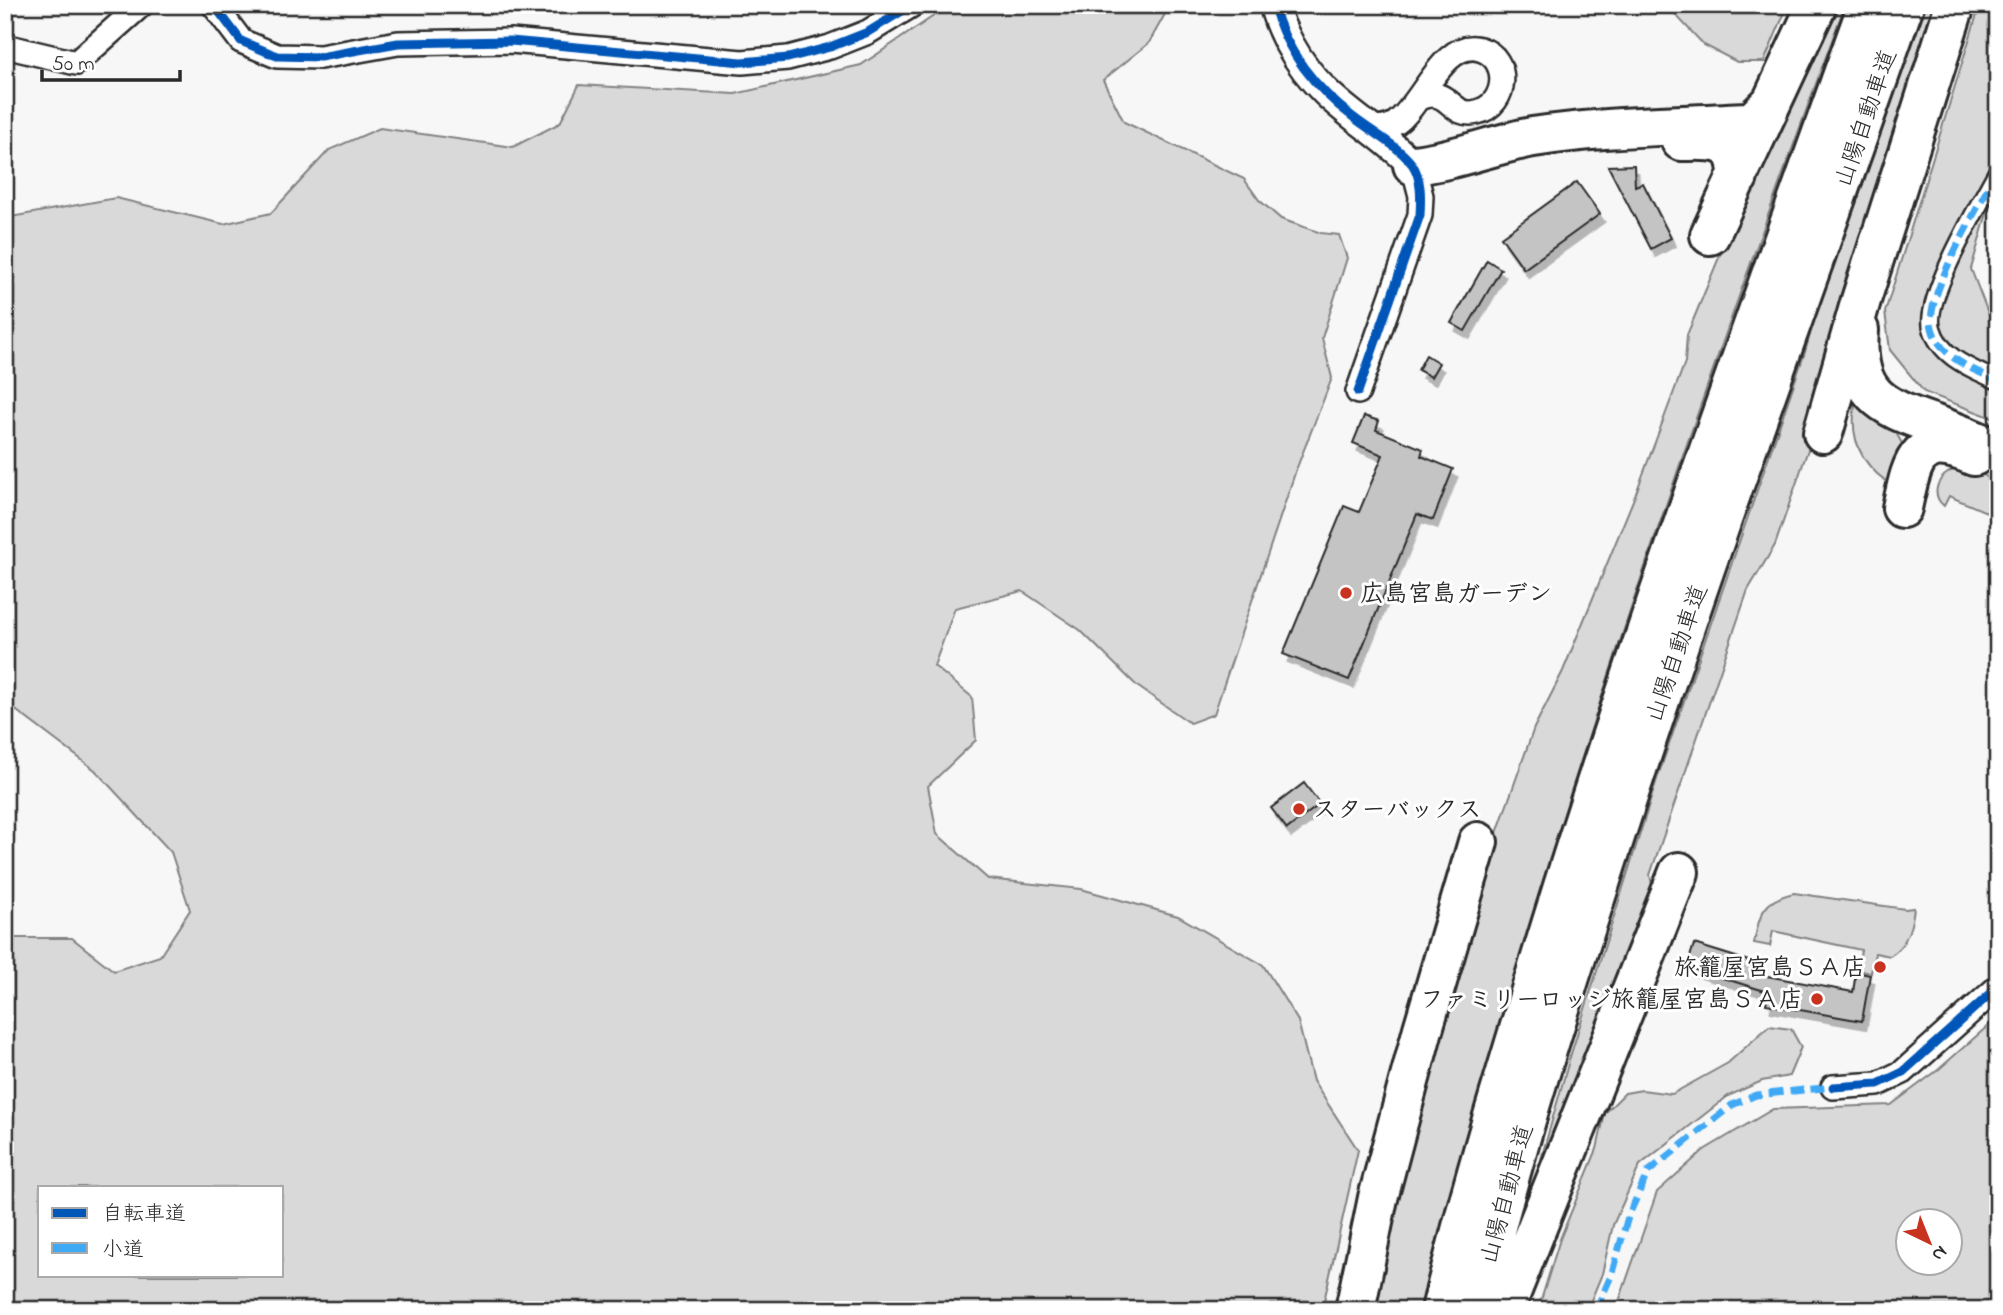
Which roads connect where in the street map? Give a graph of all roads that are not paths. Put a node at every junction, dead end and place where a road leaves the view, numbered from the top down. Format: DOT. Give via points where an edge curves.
graph roads {
  1 [pos="141,5"];
  2 [pos="214,5"];
  3 [pos="912,5"];
  4 [pos="1274,5"];
  5 [pos="1817,5"];
  6 [pos="1868,5"];
  7 [pos="1904,5"];
  8 [pos="1955,5"];
  9 [pos="5,46"];
  10 [pos="1419,97"];
  11 [pos="1770,104"];
  12 [pos="1371,130"];
  13 [pos="1413,165"];
  14 [pos="1998,170"];
  15 [pos="1738,177"];
  16 [pos="1710,235"];
  17 [pos="1861,300"];
  18 [pos="1998,381"];
  19 [pos="1359,392"];
  20 [pos="1823,433"];
  21 [pos="1998,451"];
  22 [pos="1998,467"];
  23 [pos="1902,509"];
  24 [pos="1478,842"];
  25 [pos="1679,872"];
  26 [pos="1998,987"];
  27 [pos="1833,1087"];
  28 [pos="1355,1310"];
  29 [pos="1441,1310"];
  30 [pos="1475,1310"];
  31 [pos="1504,1310"];
  1 -- 9 [label="street" via="76,63"];
  2 -- 3 [label="street" via="241,41 277,56 320,57 398,43 510,41 742,62 788,58 830,47 868,32"];
  4 -- 12 [label="street" via="1303,67 1323,91"];
  5 -- 11 [label="highway"];
  6 -- 29 [label="highway, 山陽自動車道" via="1680,528 1594,787 1511,1054"];
  7 -- 30 [label="highway, 山陽自動車道" via="1628,794 1543,1060"];
  8 -- 17 [label="highway"];
  10 -- 12 [label="street" via="1395,124"];
  11 -- 13 [label="highway" via="1747,122 1572,132"];
  11 -- 15 [label="highway"];
  12 -- 13 [label="street"];
  13 -- 15 [label="highway" via="1447,166 1547,146 1715,141 1734,155"];
  13 -- 19 [label="street" via="1421,196 1420,215"];
  14 -- 18 [label="street" via="1931,311 1931,328 1940,345 1958,362"];
  15 -- 16 [label="highway"];
  17 -- 20 [label="highway"];
  17 -- 21 [label="highway" via="1857,345 1861,371 1879,401"];
  22 -- 23 [label="highway" via="1956,448 1929,448 1911,467"];
  24 -- 28 [label="highway" via="1381,1185"];
  25 -- 31 [label="highway"];
  26 -- 27 [label="street" via="1903,1072 1878,1084"];
}
